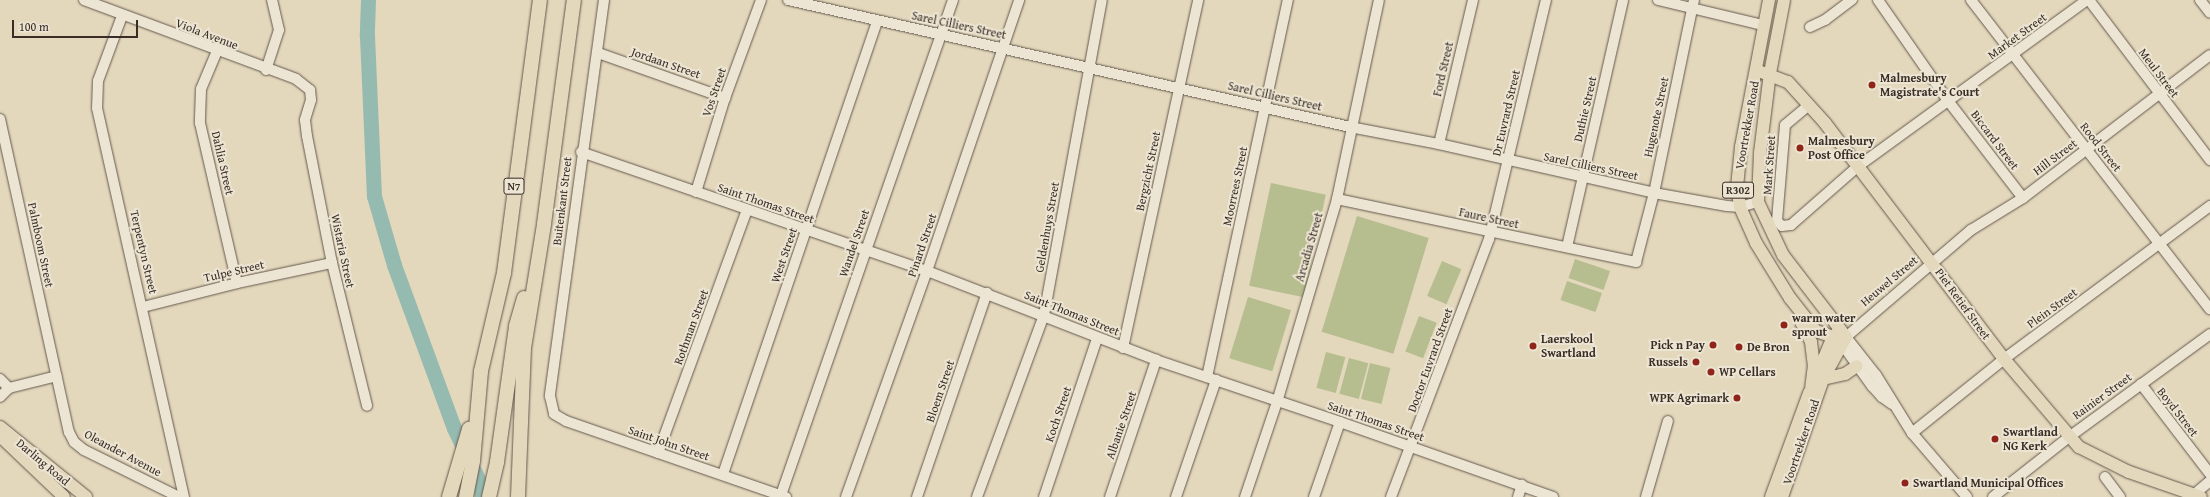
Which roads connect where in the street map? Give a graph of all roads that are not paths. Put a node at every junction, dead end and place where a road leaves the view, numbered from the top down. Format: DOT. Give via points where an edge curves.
graph roads {
  1 [pos="84,0"];
  2 [pos="272,0"];
  3 [pos="540,0"];
  4 [pos="574,0"];
  5 [pos="604,0"];
  6 [pos="761,0"];
  7 [pos="788,0"];
  8 [pos="953,0"];
  9 [pos="1019,0"];
  10 [pos="1102,0"];
  11 [pos="1198,0"];
  12 [pos="1288,0"];
  13 [pos="1379,0"];
  14 [pos="1473,0"];
  15 [pos="1546,0"];
  16 [pos="1623,0"];
  17 [pos="1658,0"];
  18 [pos="1769,0"];
  19 [pos="1784,0"];
  20 [pos="1852,0"];
  21 [pos="1878,0"];
  22 [pos="1971,0"];
  23 [pos="2088,0"];
  24 [pos="2200,0"];
  25 [pos="1693,4"];
  26 [pos="2210,13"];
  27 [pos="122,16"];
  28 [pos="877,21"];
  29 [pos="1763,25"];
  30 [pos="1810,27"];
  31 [pos="940,34"];
  32 [pos="1002,48"];
  33 [pos="217,51"];
  34 [pos="598,53"];
  35 [pos="2013,54"];
  36 [pos="2210,55"];
  37 [pos="1089,68"];
  38 [pos="266,70"];
  39 [pos="1756,70"];
  40 [pos="1770,73"];
  41 [pos="1179,88"];
  42 [pos="2159,94"];
  43 [pos="725,98"];
  44 [pos="311,100"];
  45 [pos="1949,102"];
  46 [pos="1810,105"];
  47 [pos="1265,107"];
  48 [pos="0,119"];
  49 [pos="1350,128"];
  50 [pos="1439,144"];
  51 [pos="2087,150"];
  52 [pos="581,152"];
  53 [pos="2210,160"];
  54 [pos="1509,161"];
  55 [pos="1857,167"];
  56 [pos="1583,177"];
  57 [pos="696,192"];
  58 [pos="1654,193"];
  59 [pos="2023,198"];
  60 [pos="1337,199"];
  61 [pos="1758,202"];
  62 [pos="1740,206"];
  63 [pos="2210,206"];
  64 [pos="747,210"];
  65 [pos="544,224"];
  66 [pos="1791,225"];
  67 [pos="807,230"];
  68 [pos="1491,232"];
  69 [pos="2161,245"];
  70 [pos="1567,247"];
  71 [pos="865,251"];
  72 [pos="1636,262"];
  73 [pos="1932,262"];
  74 [pos="332,263"];
  75 [pos="927,271"];
  76 [pos="237,282"];
  77 [pos="988,293"];
  78 [pos="1790,298"];
  79 [pos="143,307"];
  80 [pos="2210,309"];
  81 [pos="1044,315"];
  82 [pos="2210,334"];
  83 [pos="1840,337"];
  84 [pos="1097,340"];
  85 [pos="1123,348"];
  86 [pos="2004,359"];
  87 [pos="1156,360"];
  88 [pos="1857,366"];
  89 [pos="57,376"];
  90 [pos="0,379"];
  91 [pos="1212,379"];
  92 [pos="1823,379"];
  93 [pos="2141,384"];
  94 [pos="9,388"];
  95 [pos="1811,388"];
  96 [pos="0,397"];
  97 [pos="478,400"];
  98 [pos="1277,402"];
  99 [pos="367,406"];
  100 [pos="551,406"];
  101 [pos="1896,406"];
  102 [pos="67,421"];
  103 [pos="1668,421"];
  104 [pos="1340,422"];
  105 [pos="0,427"];
  106 [pos="1912,434"];
  107 [pos="0,436"];
  108 [pos="2069,437"];
  109 [pos="1410,447"];
  110 [pos="658,453"];
  111 [pos="723,474"];
  112 [pos="2210,474"];
  113 [pos="2105,477"];
  114 [pos="2210,481"];
  115 [pos="1522,484"];
  116 [pos="783,496"];
  117 [pos="2195,496"];
  118 [pos="64,497"];
  119 [pos="86,497"];
  120 [pos="179,497"];
  121 [pos="184,497"];
  122 [pos="449,497"];
  123 [pos="466,497"];
  124 [pos="489,497"];
  125 [pos="518,497"];
  126 [pos="846,497"];
  127 [pos="918,497"];
  128 [pos="977,497"];
  129 [pos="1044,497"];
  130 [pos="1110,497"];
  131 [pos="1176,497"];
  132 [pos="1245,497"];
  133 [pos="1314,497"];
  134 [pos="1392,497"];
  135 [pos="1518,497"];
  136 [pos="1552,497"];
  137 [pos="1646,497"];
  138 [pos="1771,497"];
  139 [pos="1782,497"];
  140 [pos="1967,497"];
  141 [pos="1992,497"];
  142 [pos="2120,497"];
  1 -- 27 [label="street, Viola Avenue"];
  2 -- 38 [label="street" via="279,30"];
  3 -- 97 [label="highway, N7" via="504,273 481,371"];
  4 -- 65 [label="highway"];
  5 -- 34 [label="street, Buitenkant Street"];
  6 -- 43 [label="street, Vos Street"];
  7 -- 28 [label="street, Sarel Cilliers Street"];
  8 -- 31 [label="street, Wandel Street"];
  9 -- 32 [label="street, Pinard Street"];
  10 -- 37 [label="street, Geldenhuys Street"];
  11 -- 41 [label="street, Bergzicht Street"];
  12 -- 47 [label="street, Moorrees Street"];
  13 -- 49 [label="street, Arcadia Street"];
  14 -- 50 [label="street, Ford Street"];
  15 -- 54 [label="street, Dr Euvrard Street"];
  16 -- 56 [label="street, Duthie Street"];
  17 -- 25 [label="street"];
  18 -- 29 [label="main road, Voortrekker Road"];
  19 -- 40 [label="main road, Voortrekker Road"];
  20 -- 30 [label="street" via="1825,20"];
  21 -- 45 [label="street, Biccard Street"];
  22 -- 35 [label="street, Rood Street"];
  23 -- 35 [label="street, Market Street"];
  23 -- 42 [label="street, Meul Street"];
  24 -- 26 [label="street"];
  25 -- 29 [label="street"];
  25 -- 58 [label="street, Hugenote Street"];
  27 -- 33 [label="street, Viola Avenue"];
  27 -- 79 [label="street, Terpentyn Street" via="98,81 97,108"];
  28 -- 31 [label="street, Sarel Cilliers Street"];
  28 -- 67 [label="street, West Street"];
  29 -- 39 [label="main road, Voortrekker Road"];
  31 -- 32 [label="street, Sarel Cilliers Street"];
  31 -- 71 [label="street, Wandel Street"];
  32 -- 37 [label="street, Sarel Cilliers Street"];
  32 -- 75 [label="street, Pinard Street"];
  33 -- 38 [label="street, Viola Avenue"];
  33 -- 76 [label="street, Dahlia Street" via="201,89 200,123"];
  34 -- 43 [label="street, Jordaan Street"];
  34 -- 52 [label="street, Buitenkant Street"];
  35 -- 45 [label="street, Market Street"];
  35 -- 51 [label="street, Rood Street"];
  36 -- 42 [label="street, Hill Street"];
  37 -- 41 [label="street, Sarel Cilliers Street"];
  37 -- 81 [label="street, Geldenhuys Street"];
  38 -- 44 [label="street, Viola Avenue" via="305,84 312,95"];
  39 -- 40 [label="main road, Piet Retief Street"];
  39 -- 62 [label="main road, Voortrekker Road / R302" via="1740,161"];
  40 -- 46 [label="main road, Piet Retief Street" via="1788,82"];
  40 -- 61 [label="main road, Voortrekker Road / R302" via="1760,153"];
  41 -- 47 [label="street, Sarel Cilliers Street"];
  41 -- 85 [label="street, Bergzicht Street"];
  42 -- 51 [label="street, Hill Street"];
  42 -- 53 [label="street, Meul Street"];
  43 -- 57 [label="street, Vos Street"];
  44 -- 74 [label="street, Wistaria Street" via="306,120 306,136"];
  45 -- 55 [label="street, Market Street"];
  45 -- 59 [label="street, Biccard Street"];
  46 -- 55 [label="main road, Piet Retief Street"];
  46 -- 66 [label="street, Mark Street" via="1785,125 1777,222 1782,226"];
  47 -- 49 [label="street, Sarel Cilliers Street"];
  47 -- 91 [label="street, Moorrees Street"];
  48 -- 89 [label="street, Palmboom Street"];
  49 -- 50 [label="street, Sarel Cilliers Street"];
  49 -- 60 [label="street, Arcadia Street"];
  50 -- 54 [label="street, Sarel Cilliers Street"];
  51 -- 59 [label="street, Hill Street"];
  51 -- 69 [label="street, Rood Street"];
  52 -- 57 [label="street, Saint Thomas Street"];
  52 -- 100 [label="street, Buitenkant Street"];
  54 -- 56 [label="street, Sarel Cilliers Street"];
  54 -- 68 [label="street, Dr Euvrard Street"];
  55 -- 66 [label="street, Market Street"];
  55 -- 73 [label="main road, Piet Retief Street"];
  56 -- 58 [label="street, Sarel Cilliers Street"];
  56 -- 70 [label="street, Duthie Street"];
  57 -- 64 [label="street, Saint Thomas Street"];
  58 -- 62 [label="street, Sarel Cilliers Street"];
  58 -- 72 [label="street, Hugenote Street"];
  59 -- 73 [label="street, Hill Street" via="1971,230"];
  60 -- 68 [label="street, Faure Street"];
  60 -- 98 [label="street, Arcadia Street"];
  61 -- 62 [label="street, Sarel Cilliers Street"];
  61 -- 83 [label="main road, Voortrekker Road / R302" via="1783,255"];
  62 -- 78 [label="main road, Voortrekker Road / R302" via="1756,243"];
  63 -- 69 [label="street, Plein Street"];
  64 -- 67 [label="street, Saint Thomas Street"];
  64 -- 110 [label="street, Rothman Street"];
  65 -- 124 [label="highway" via="516,326 497,462"];
  65 -- 125 [label="highway" via="524,348"];
  67 -- 71 [label="street, Saint Thomas Street"];
  67 -- 111 [label="street, West Street"];
  68 -- 70 [label="street, Faure Street"];
  68 -- 109 [label="street, Doctor Euvrard Street"];
  69 -- 80 [label="street, Rood Street"];
  69 -- 86 [label="street, Plein Street"];
  70 -- 72 [label="street, Faure Street"];
  71 -- 75 [label="street, Saint Thomas Street"];
  71 -- 116 [label="street, Wandel Street"];
  73 -- 83 [label="street, Heuwel Street"];
  73 -- 86 [label="main road, Piet Retief Street"];
  74 -- 76 [label="street, Tulpe Street"];
  74 -- 99 [label="street, Wistaria Street"];
  75 -- 77 [label="street, Saint Thomas Street"];
  75 -- 126 [label="street, Pinard Street"];
  76 -- 79 [label="street, Tulpe Street"];
  77 -- 81 [label="street, Saint Thomas Street"];
  77 -- 127 [label="street, Bloem Street"];
  78 -- 83 [label="main road, Voortrekker Road / R302" via="1816,331"];
  78 -- 95 [label="main road" via="1812,342 1814,365"];
  79 -- 121 [label="street, Terpentyn Street"];
  81 -- 84 [label="street, Saint Thomas Street"];
  81 -- 128 [label="street, Geldenhuys Street"];
  82 -- 93 [label="street, Rainier Street"];
  83 -- 88 [label="street"];
  83 -- 92 [label="main road, Voortrekker Road"];
  83 -- 95 [label="main road, Voortrekker Road"];
  83 -- 101 [label="street"];
  84 -- 85 [label="street, Saint Thomas Street"];
  84 -- 129 [label="street, Koch Street"];
  85 -- 87 [label="street, Saint Thomas Street"];
  86 -- 106 [label="street, Plein Street"];
  86 -- 108 [label="main road, Piet Retief Street"];
  87 -- 91 [label="street, Saint Thomas Street"];
  87 -- 130 [label="street, Albanie Street"];
  88 -- 92 [label="main road" via="1845,374 1840,373"];
  88 -- 101 [label="street" via="1882,397"];
  89 -- 94 [label="street"];
  89 -- 102 [label="street, Palmboom Street"];
  90 -- 94 [label="street"];
  91 -- 98 [label="street, Saint Thomas Street"];
  91 -- 131 [label="street, Moorrees Street"];
  92 -- 139 [label="main road, Voortrekker Road"];
  93 -- 108 [label="street, Rainier Street"];
  93 -- 112 [label="street, Boyd Street"];
  94 -- 96 [label="street"];
  95 -- 138 [label="main road, Voortrekker Road"];
  97 -- 122 [label="highway"];
  97 -- 123 [label="highway, N7" via="473,461"];
  98 -- 104 [label="street, Saint Thomas Street"];
  98 -- 132 [label="street, Arcadia Street"];
  100 -- 110 [label="street, Saint John Street" via="554,414 566,421"];
  101 -- 106 [label="street"];
  102 -- 120 [label="street, Oleander Avenue" via="74,442 84,450"];
  103 -- 137 [label="street"];
  104 -- 109 [label="street, Saint Thomas Street"];
  104 -- 133 [label="street"];
  105 -- 119 [label="main road, Darling Road"];
  106 -- 140 [label="street"];
  107 -- 118 [label="main road, Darling Road"];
  108 -- 117 [label="main road, Piet Retief Street" via="2079,447 2129,472"];
  108 -- 141 [label="street, Rainier Street"];
  109 -- 115 [label="street, Saint Thomas Street"];
  109 -- 134 [label="street, Doctor Euvrard Street"];
  110 -- 111 [label="street, Saint John Street"];
  111 -- 116 [label="street, Saint John Street"];
  113 -- 142 [label="street"];
  114 -- 117 [label="street"];
  115 -- 135 [label="street"];
  115 -- 136 [label="street, Saint Thomas Street"];
}
